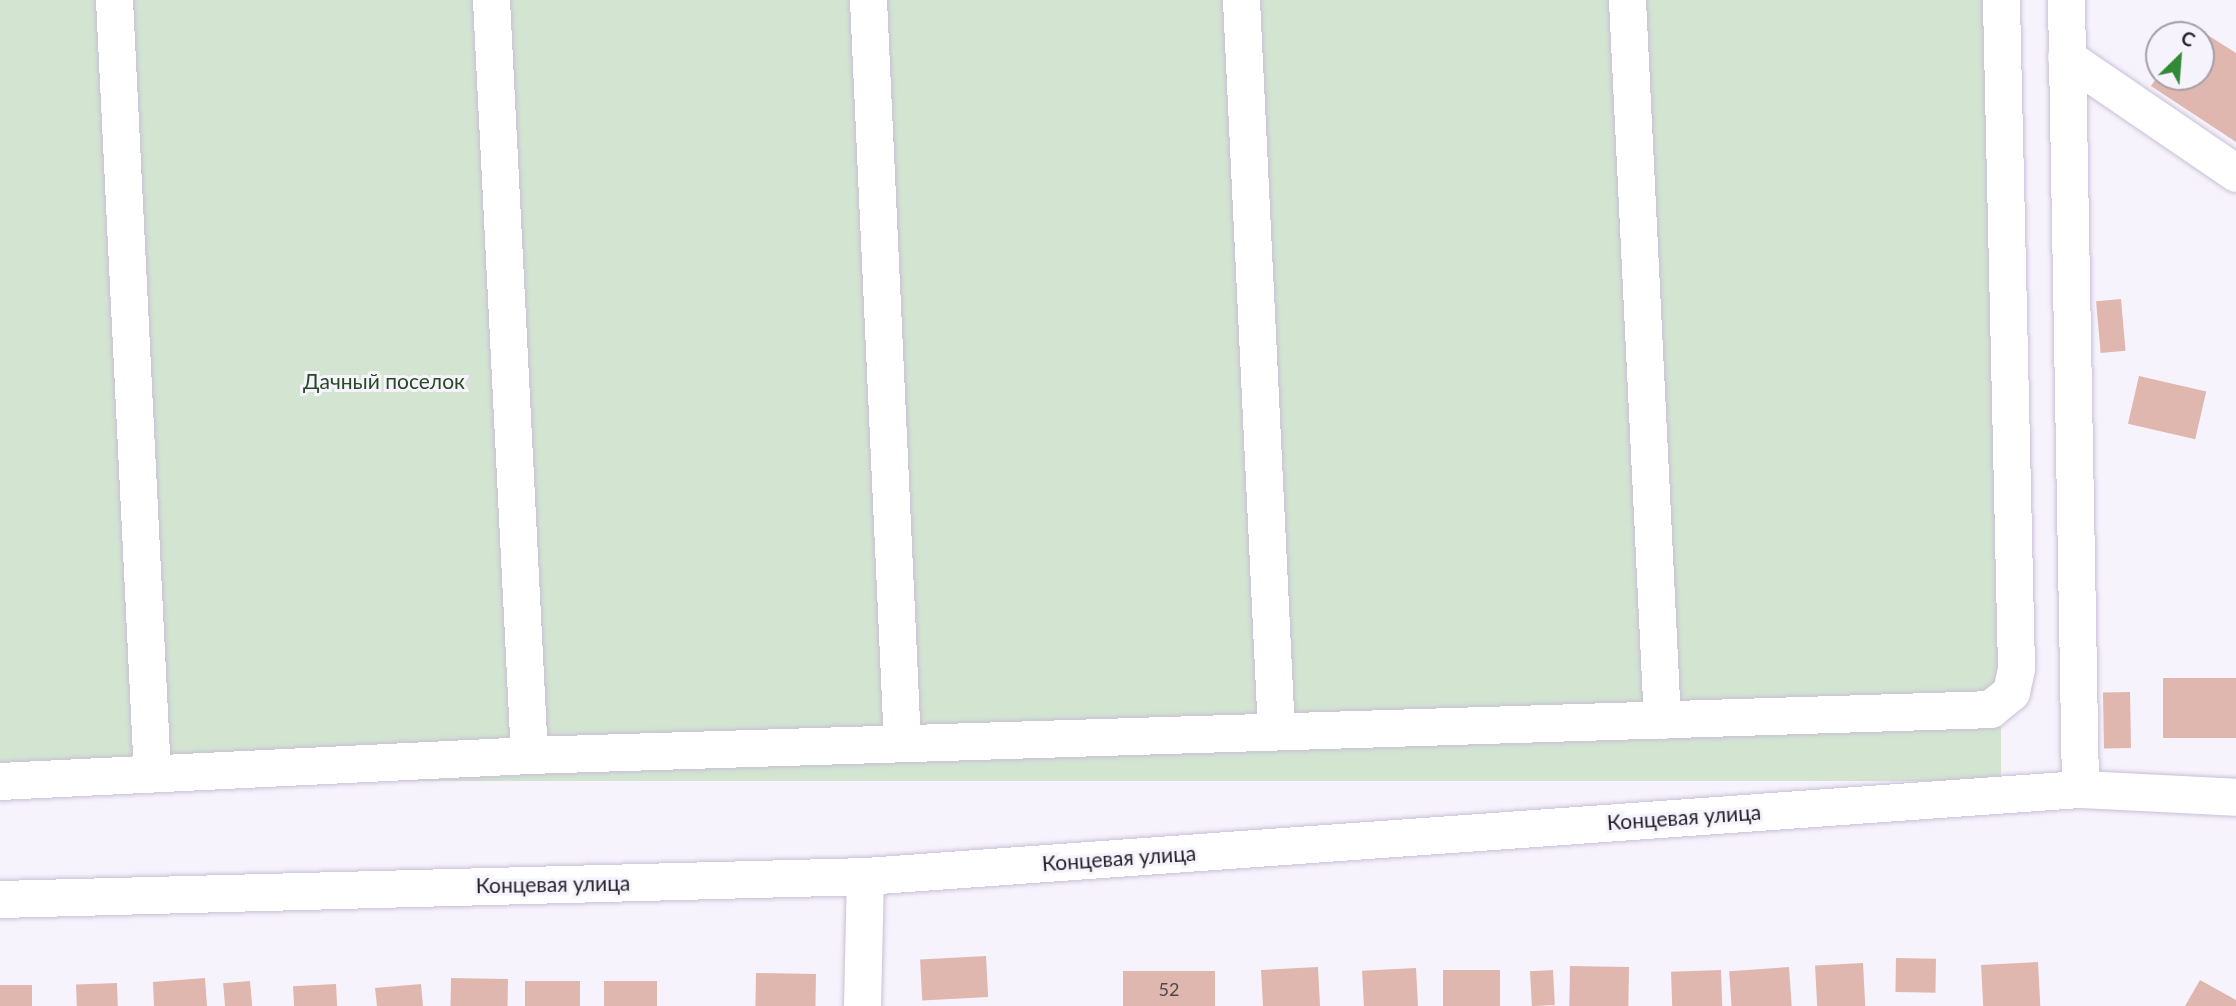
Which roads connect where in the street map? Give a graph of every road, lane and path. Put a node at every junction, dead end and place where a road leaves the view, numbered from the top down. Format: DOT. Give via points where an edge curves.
graph roads {
  1 [pos="114,0"];
  2 [pos="491,0"];
  3 [pos="868,0"];
  4 [pos="1241,0"];
  5 [pos="1627,0"];
  6 [pos="2001,0"];
  7 [pos="2066,0"];
  8 [pos="2066,57"];
  9 [pos="2236,173"];
  10 [pos="1662,720"];
  11 [pos="1276,731"];
  12 [pos="902,743"];
  13 [pos="529,755"];
  14 [pos="152,773"];
  15 [pos="0,781"];
  16 [pos="2080,789"];
  17 [pos="2236,797"];
  18 [pos="865,876"];
  19 [pos="0,899"];
  20 [pos="862,1006"];
  1 -- 14 [label="street"];
  2 -- 13 [label="street"];
  3 -- 12 [label="street"];
  4 -- 11 [label="street"];
  5 -- 10 [label="street"];
  6 -- 10 [label="street" via="2017,668 2011,692 1990,709"];
  7 -- 8 [label="street"];
  8 -- 9 [label="street"];
  8 -- 16 [label="street"];
  10 -- 11 [label="street"];
  11 -- 12 [label="street"];
  12 -- 13 [label="street"];
  13 -- 14 [label="street"];
  14 -- 15 [label="street"];
  16 -- 17 [label="street, Концевая улица"];
  16 -- 18 [label="street, Концевая улица"];
  18 -- 19 [label="street, Концевая улица"];
  18 -- 20 [label="street"];
}
